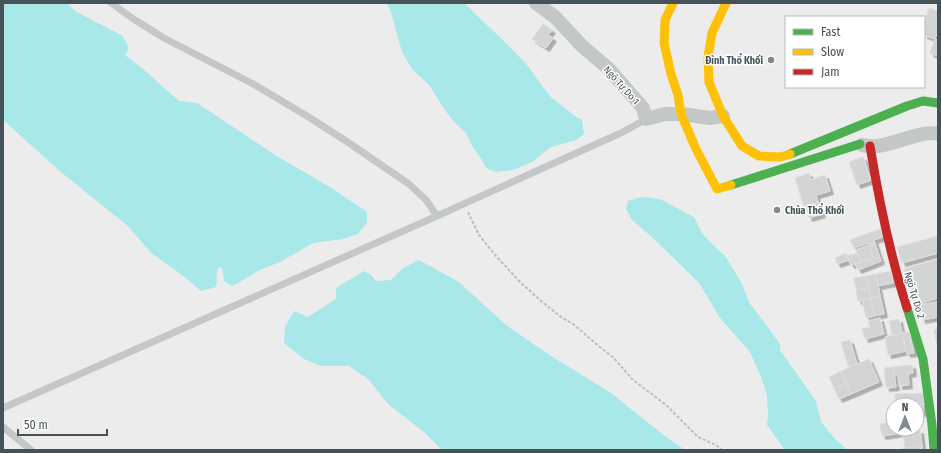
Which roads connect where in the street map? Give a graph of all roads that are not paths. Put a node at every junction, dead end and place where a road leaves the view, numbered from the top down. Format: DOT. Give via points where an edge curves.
graph roads {
  1 [pos="111,3"];
  2 [pos="536,3"];
  3 [pos="673,3"];
  4 [pos="726,3"];
  5 [pos="938,103"];
  6 [pos="681,114"];
  7 [pos="723,116"];
  8 [pos="646,119"];
  9 [pos="852,129"];
  10 [pos="938,134"];
  11 [pos="865,145"];
  12 [pos="437,216"];
  13 [pos="3,408"];
  14 [pos="3,427"];
  15 [pos="31,450"];
  16 [pos="934,450"];
  1 -- 12 [label="lane" via="164,38 255,85 349,143 409,184 426,200"];
  2 -- 8 [label="street, Ngõ Tự Do 1" via="555,17 582,46 609,69 642,108"];
  3 -- 6 [label="street" via="665,20 664,43"];
  4 -- 7 [label="street" via="712,33 708,57 709,82"];
  5 -- 9 [label="street" via="923,101"];
  6 -- 7 [label="street" via="710,118"];
  6 -- 8 [label="street" via="665,114"];
  6 -- 11 [label="street" via="717,189"];
  7 -- 9 [label="street" via="742,146 759,156 781,157"];
  8 -- 12 [label="lane" via="623,132"];
  9 -- 11 [label="street"];
  10 -- 11 [label="street" via="920,135 886,145"];
  11 -- 16 [label="street, Ngõ Tự Do 2" via="890,250 923,359"];
  12 -- 13 [label="lane"];
  14 -- 15 [label="lane"];
}
